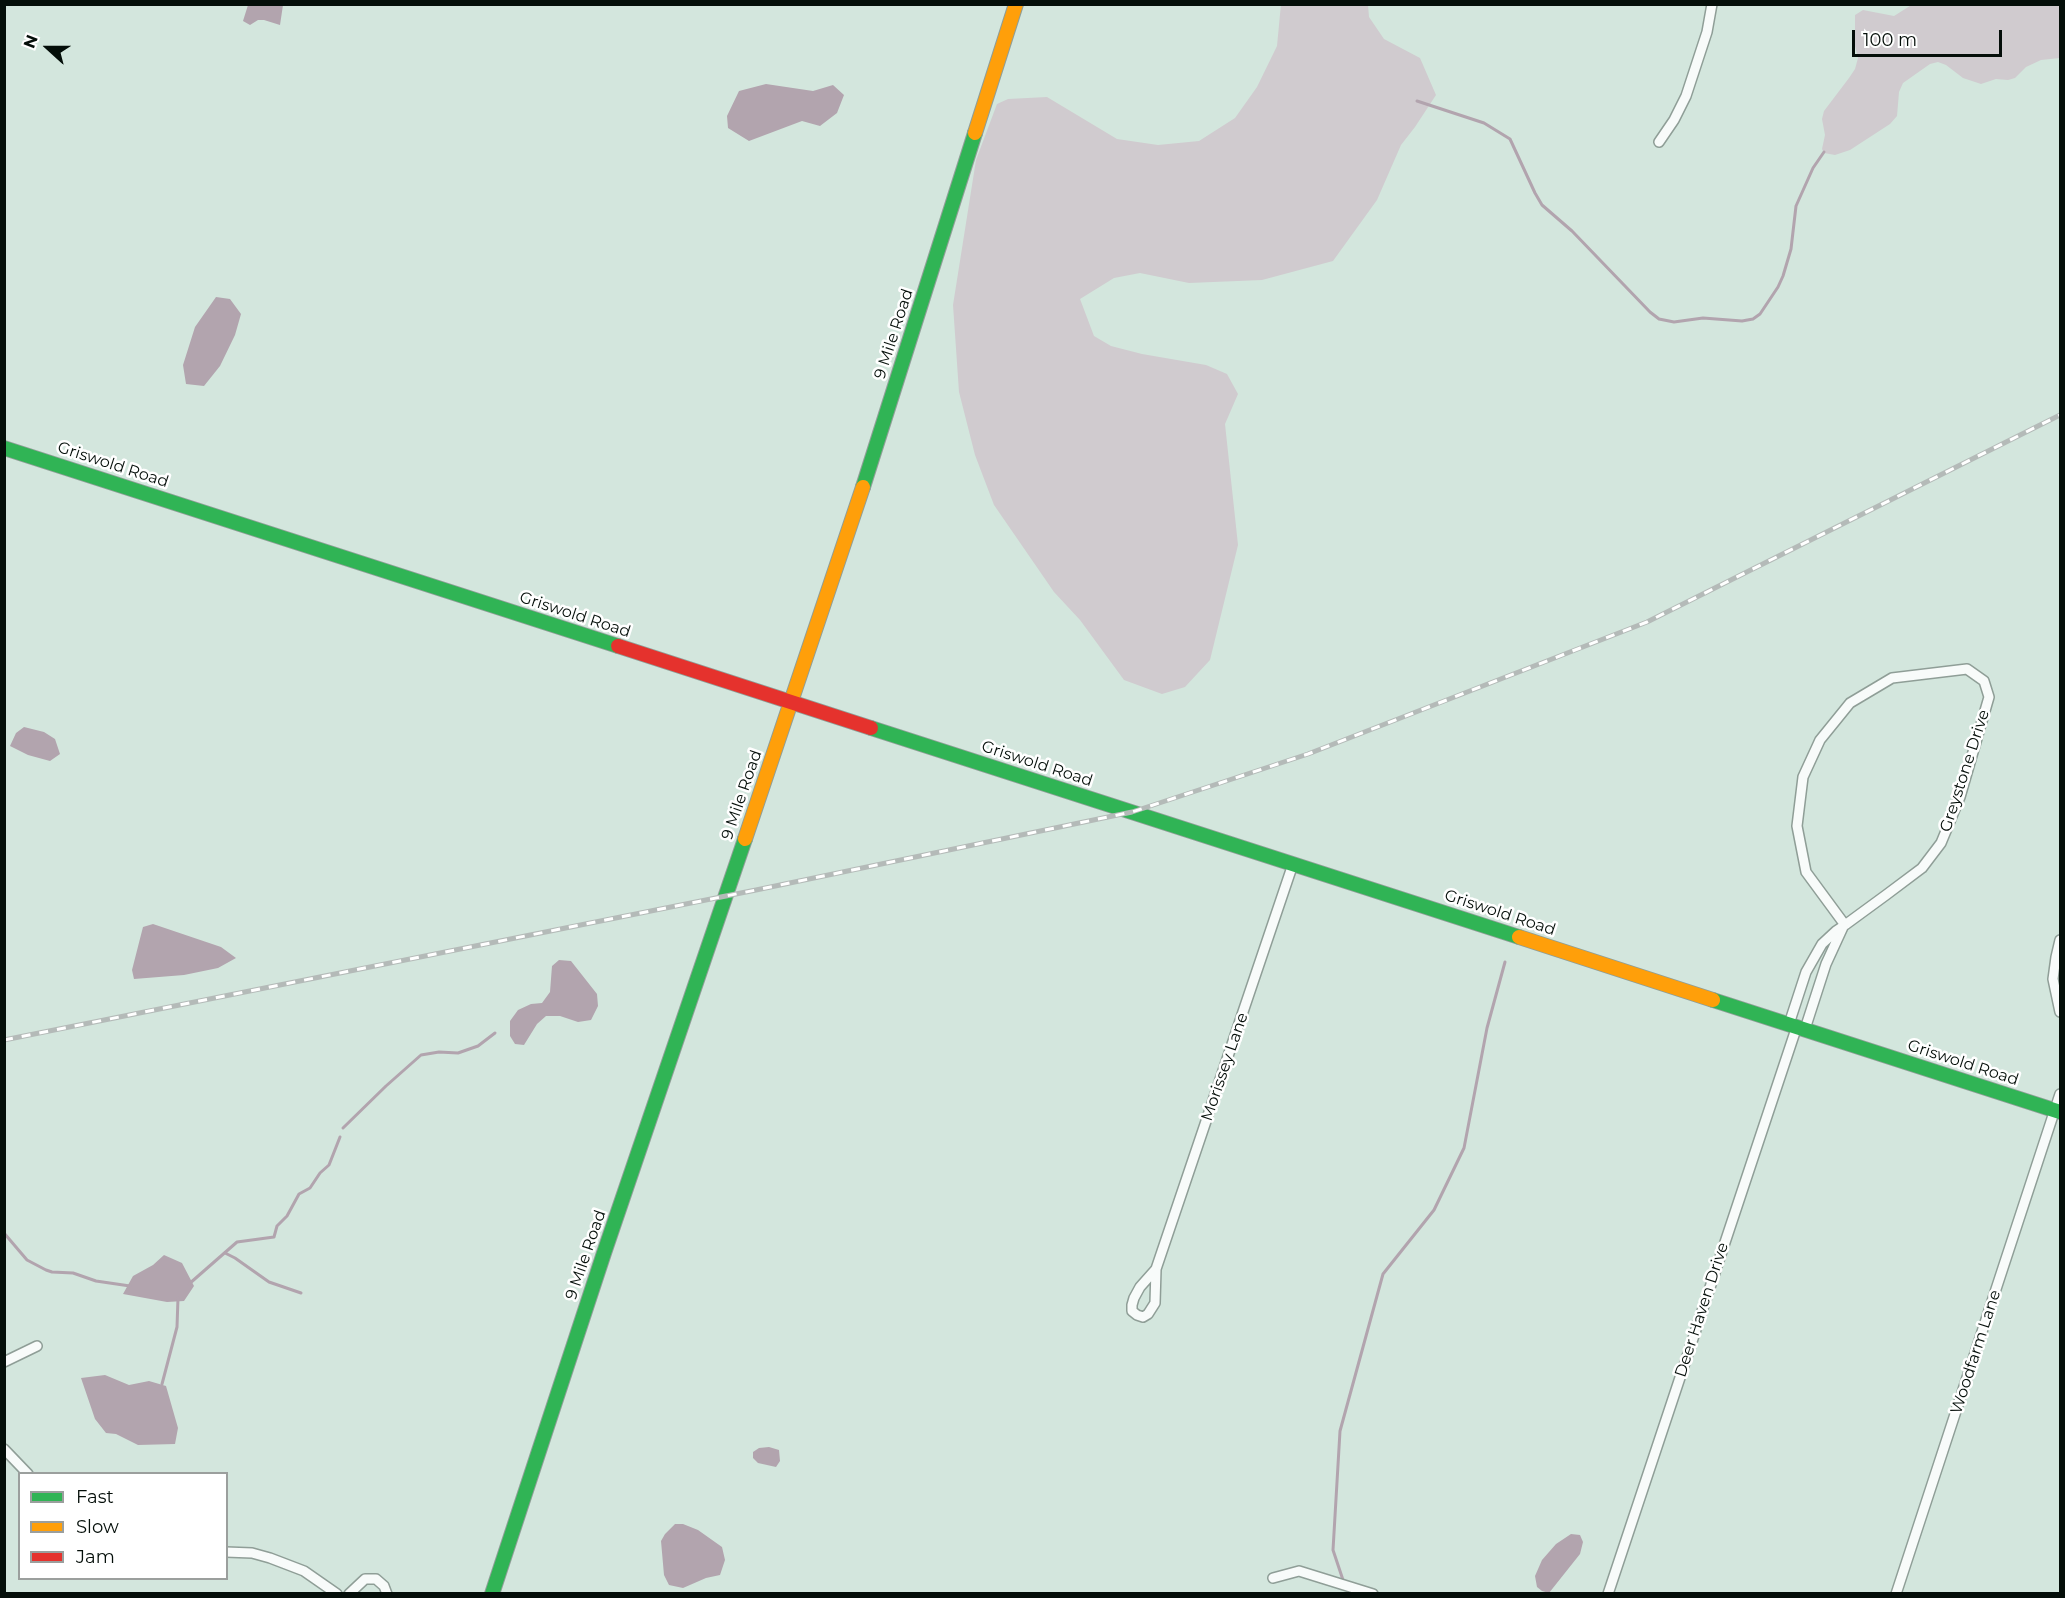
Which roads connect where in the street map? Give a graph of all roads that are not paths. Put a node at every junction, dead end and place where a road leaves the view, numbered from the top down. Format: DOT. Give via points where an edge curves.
graph roads {
  1 [pos="1016,4"];
  2 [pos="1712,4"];
  3 [pos="1659,142"];
  4 [pos="4,448"];
  5 [pos="791,702"];
  6 [pos="1293,864"];
  7 [pos="1845,925"];
  8 [pos="2061,940"];
  9 [pos="2061,1012"];
  10 [pos="1797,1026"];
  11 [pos="2061,1094"];
  12 [pos="2058,1111"];
  13 [pos="1156,1269"];
  14 [pos="37,1346"];
  15 [pos="4,1362"];
  16 [pos="4,1449"];
  17 [pos="27,1472"];
  18 [pos="228,1552"];
  19 [pos="1273,1578"];
  20 [pos="337,1593"];
  21 [pos="349,1593"];
  22 [pos="387,1593"];
  23 [pos="492,1593"];
  24 [pos="1373,1593"];
  25 [pos="1608,1593"];
  26 [pos="1896,1593"];
  1 -- 5 [label="street, 9 Mile Road"];
  2 -- 3 [label="street" via="1686,96"];
  4 -- 5 [label="street, Griswold Road"];
  5 -- 6 [label="street, Griswold Road"];
  5 -- 23 [label="street, 9 Mile Road"];
  6 -- 10 [label="street, Griswold Road"];
  6 -- 13 [label="street, Morissey Lane"];
  7 -- 7 [label="street, Greystone Drive" via="1806,872 1797,826 1803,777 1820,740 1850,703 1892,678 1967,669 1984,681 1989,697 1960,797 1941,843 1923,868"];
  7 -- 10 [label="street, Greystone Drive"];
  7 -- 10 [label="street, Greystone Drive" via="1813,956 1806,972"];
  8 -- 9 [label="street" via="2053,979"];
  10 -- 12 [label="street, Griswold Road"];
  10 -- 25 [label="street, Deer Haven Drive"];
  11 -- 12 [label="street, Woodfarm Lane"];
  12 -- 26 [label="street, Woodfarm Lane"];
  13 -- 13 [label="street, Morissey Lane" via="1134,1298 1132,1311 1137,1315 1148,1314 1155,1303"];
  14 -- 15 [label="street"];
  16 -- 17 [label="street"];
  18 -- 20 [label="street" via="252,1553 304,1571"];
  19 -- 24 [label="street" via="1299,1571"];
  21 -- 22 [label="street" via="365,1580 376,1579"];
}
